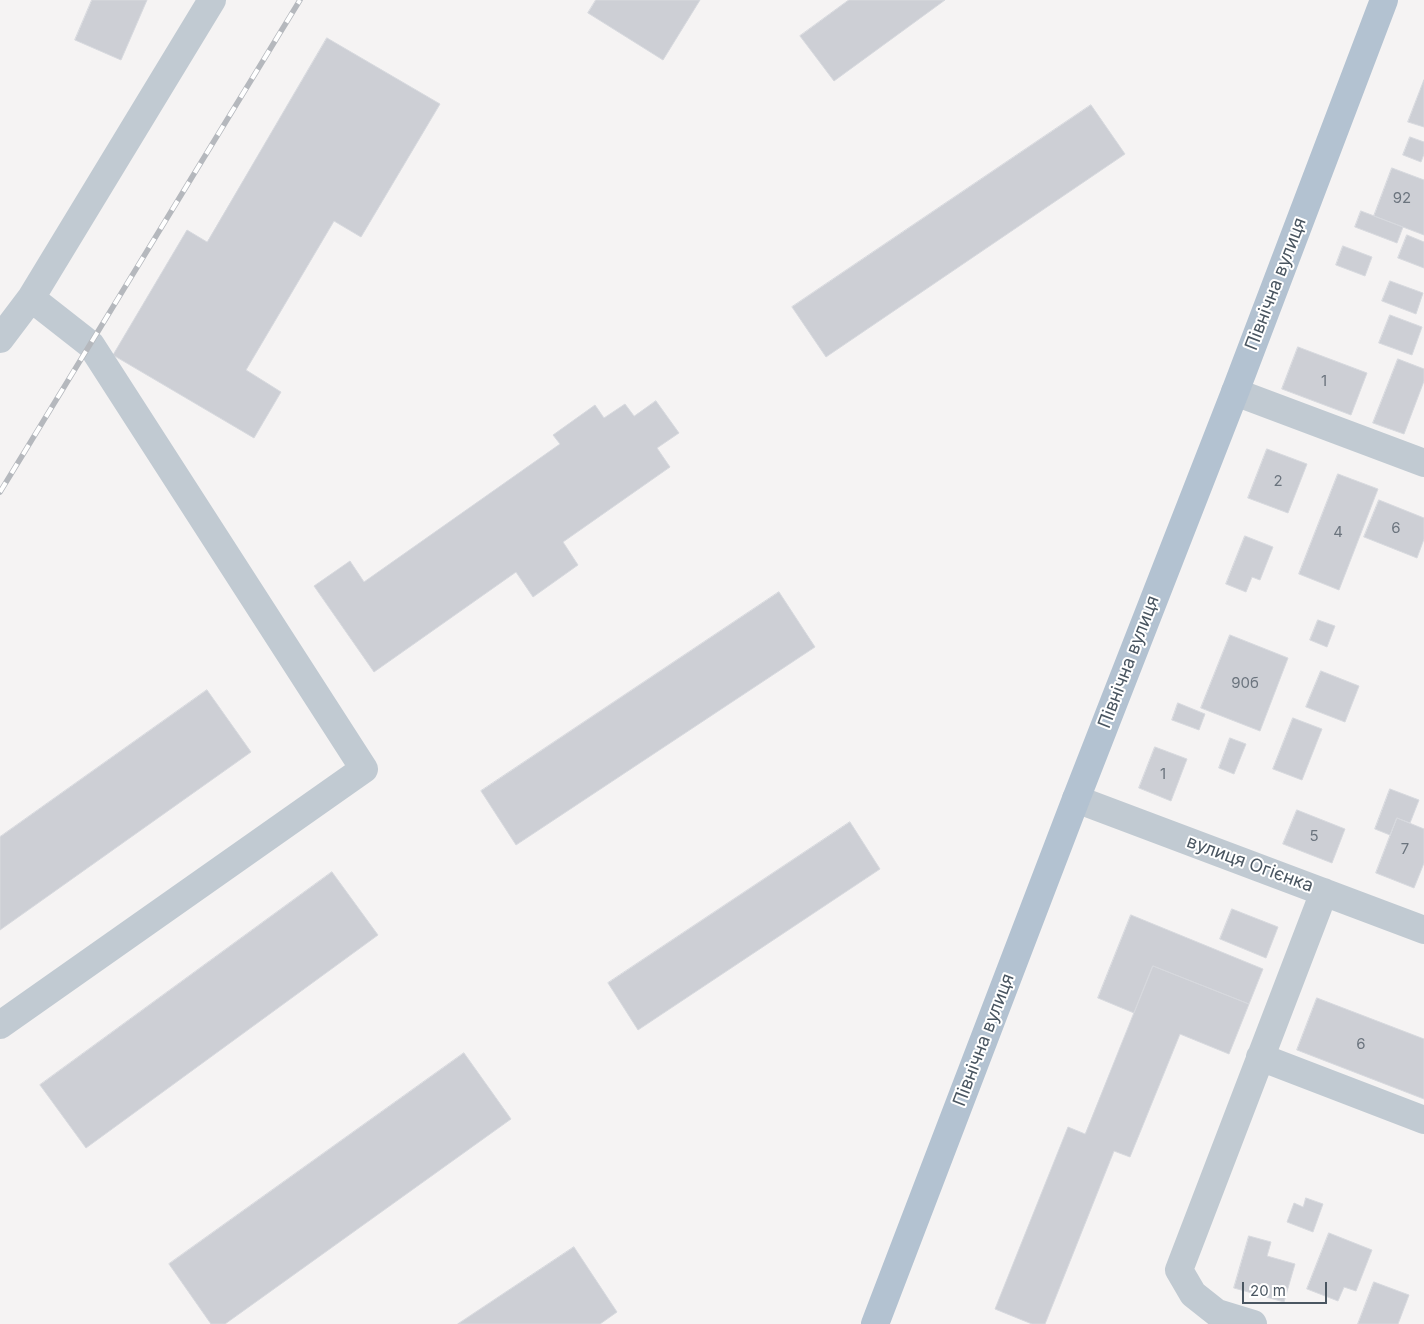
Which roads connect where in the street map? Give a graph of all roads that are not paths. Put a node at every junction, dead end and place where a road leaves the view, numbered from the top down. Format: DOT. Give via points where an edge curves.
graph roads {
  1 [pos="212,0"];
  2 [pos="1384,0"];
  3 [pos="31,298"];
  4 [pos="0,339"];
  5 [pos="1236,392"];
  6 [pos="1424,463"];
  7 [pos="1076,799"];
  8 [pos="1324,892"];
  9 [pos="1424,930"];
  10 [pos="0,1024"];
  11 [pos="1260,1057"];
  12 [pos="1424,1120"];
  13 [pos="876,1324"];
  14 [pos="1253,1324"];
  1 -- 3 [label="street"];
  2 -- 5 [label="main road, Північна вулиця"];
  3 -- 4 [label="street"];
  3 -- 10 [label="street" via="91,345 364,769"];
  5 -- 6 [label="street"];
  5 -- 7 [label="main road, Північна вулиця"];
  7 -- 8 [label="street, вулиця Огієнка"];
  7 -- 13 [label="main road, Північна вулиця"];
  8 -- 9 [label="street, вулиця Огієнка"];
  8 -- 11 [label="street"];
  11 -- 12 [label="street"];
  11 -- 14 [label="street" via="1179,1270 1193,1294 1217,1314"];
}
